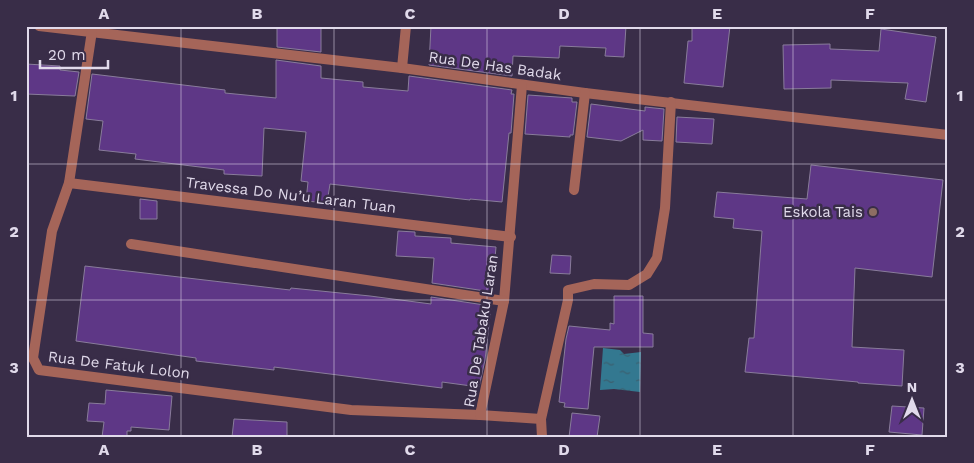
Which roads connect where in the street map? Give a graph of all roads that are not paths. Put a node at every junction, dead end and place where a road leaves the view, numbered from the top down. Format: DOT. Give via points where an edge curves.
graph roads {
  1 [pos="39,26"];
  2 [pos="406,26"];
  3 [pos="92,31"];
  4 [pos="402,68"];
  5 [pos="522,85"];
  6 [pos="585,94"];
  7 [pos="671,102"];
  8 [pos="948,135"];
  9 [pos="69,183"];
  10 [pos="574,190"];
  11 [pos="510,236"];
  12 [pos="131,244"];
  13 [pos="504,301"];
  14 [pos="480,415"];
  15 [pos="541,419"];
  16 [pos="542,437"];
  1 -- 3 [label="street, Rua De Has Badak"];
  2 -- 4 [label="street"];
  3 -- 4 [label="street, Rua De Has Badak"];
  3 -- 9 [label="street, Rua De Fatuk Lolon"];
  4 -- 5 [label="street, Rua De Has Badak"];
  5 -- 6 [label="street, Rua De Has Badak"];
  5 -- 11 [label="street, Rua De Tabaku Laran"];
  6 -- 7 [label="street, Rua De Has Badak"];
  6 -- 10 [label="street"];
  7 -- 8 [label="street, Rua De Has Badak"];
  7 -- 15 [label="street" via="664,208 657,258 647,274 629,284 594,284 568,290"];
  9 -- 11 [label="street, Travessa Do Nu’u Laran Tuan"];
  9 -- 14 [label="street, Rua De Fatuk Lolon" via="52,231 33,358 39,370 351,410"];
  11 -- 13 [label="street, Rua De Tabaku Laran"];
  12 -- 13 [label="street"];
  13 -- 14 [label="street, Rua De Tabaku Laran"];
  14 -- 15 [label="street, Rua De Tabaku Laran"];
  15 -- 16 [label="street"];
}
